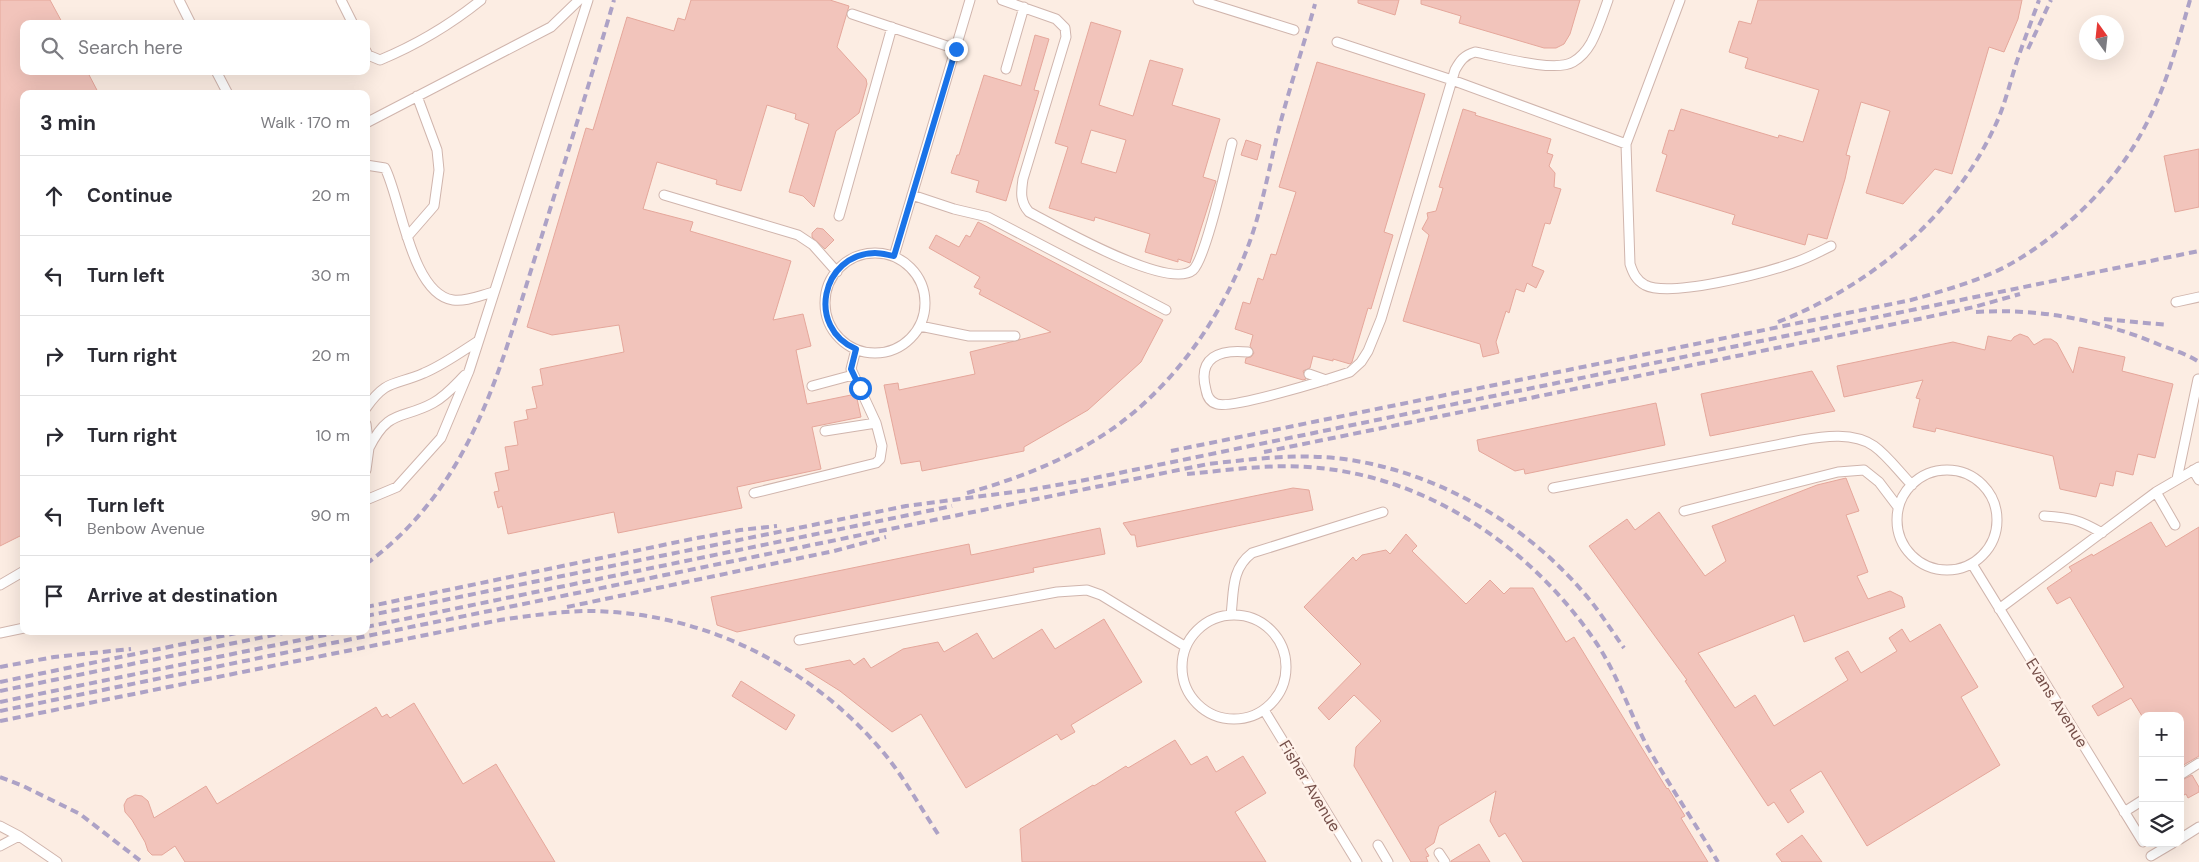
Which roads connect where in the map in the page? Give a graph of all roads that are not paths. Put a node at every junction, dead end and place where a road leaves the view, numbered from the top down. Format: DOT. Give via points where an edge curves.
graph roads {
  1 [pos="179,0"];
  2 [pos="340,0"];
  3 [pos="481,0"];
  4 [pos="579,0"];
  5 [pos="588,0"];
  6 [pos="970,0"];
  7 [pos="1002,0"];
  8 [pos="1198,0"];
  9 [pos="1608,0"];
  10 [pos="1680,0"];
  11 [pos="1024,8"];
  12 [pos="852,14"];
  13 [pos="189,20"];
  14 [pos="351,20"];
  15 [pos="892,27"];
  16 [pos="1294,30"];
  17 [pos="1337,42"];
  18 [pos="956,49"];
  19 [pos="370,56"];
  20 [pos="1006,69"];
  21 [pos="218,75"];
  22 [pos="1452,80"];
  23 [pos="226,90"];
  24 [pos="417,96"];
  25 [pos="370,120"];
  26 [pos="1232,143"];
  27 [pos="1626,144"];
  28 [pos="370,166"];
  29 [pos="664,195"];
  30 [pos="912,195"];
  31 [pos="839,216"];
  32 [pos="407,237"];
  33 [pos="1831,246"];
  34 [pos="894,256"];
  35 [pos="837,272"];
  36 [pos="494,292"];
  37 [pos="2199,297"];
  38 [pos="2176,302"];
  39 [pos="1166,310"];
  40 [pos="920,326"];
  41 [pos="1015,336"];
  42 [pos="478,342"];
  43 [pos="856,349"];
  44 [pos="1248,352"];
  45 [pos="469,371"];
  46 [pos="1309,374"];
  47 [pos="853,375"];
  48 [pos="2198,379"];
  49 [pos="1326,380"];
  50 [pos="812,386"];
  51 [pos="370,402"];
  52 [pos="876,422"];
  53 [pos="825,431"];
  54 [pos="370,446"];
  55 [pos="2196,468"];
  56 [pos="2177,479"];
  57 [pos="2199,480"];
  58 [pos="1912,485"];
  59 [pos="1553,488"];
  60 [pos="2156,492"];
  61 [pos="754,494"];
  62 [pos="370,498"];
  63 [pos="1898,508"];
  64 [pos="1684,511"];
  65 [pos="1383,512"];
  66 [pos="2044,516"];
  67 [pos="2176,525"];
  68 [pos="2102,533"];
  69 [pos="1972,564"];
  70 [pos="20,574"];
  71 [pos="0,585"];
  72 [pos="1999,609"];
  73 [pos="1232,615"];
  74 [pos="20,629"];
  75 [pos="0,634"];
  76 [pos="799,640"];
  77 [pos="1186,646"];
  78 [pos="1264,710"];
  79 [pos="2199,763"];
  80 [pos="2184,772"];
  81 [pos="2140,802"];
  82 [pos="2124,812"];
  83 [pos="0,826"];
  84 [pos="2199,827"];
  85 [pos="20,836"];
  86 [pos="2139,836"];
  87 [pos="2184,836"];
  88 [pos="1378,845"];
  89 [pos="0,846"];
  90 [pos="2146,847"];
  91 [pos="2168,847"];
  92 [pos="1440,853"];
  93 [pos="2153,859"];
  94 [pos="57,862"];
  95 [pos="1356,862"];
  96 [pos="1388,862"];
  97 [pos="1445,862"];
  1 -- 13 [label="lane"];
  2 -- 14 [label="lane"];
  3 -- 19 [label="lane" via="456,20 401,51 380,60"];
  4 -- 24 [label="lane" via="551,27"];
  5 -- 36 [label="lane"];
  6 -- 18 [label="lane"];
  7 -- 11 [label="lane"];
  8 -- 16 [label="lane"];
  9 -- 22 [label="lane" via="1591,43 1572,63 1546,66 1475,52 1460,61"];
  10 -- 27 [label="lane"];
  11 -- 20 [label="lane"];
  11 -- 26 [label="lane" via="1062,23 1066,37 1022,179 1022,197 1029,212 1116,257 1159,271 1185,274 1198,263 1205,245"];
  12 -- 15 [label="lane"];
  15 -- 18 [label="lane"];
  15 -- 31 [label="lane"];
  17 -- 22 [label="lane"];
  18 -- 30 [label="lane"];
  21 -- 23 [label="lane"];
  22 -- 27 [label="lane"];
  22 -- 49 [label="lane" via="1375,335 1356,367"];
  24 -- 25 [label="lane"];
  24 -- 32 [label="lane" via="437,150 440,170 434,206"];
  27 -- 33 [label="lane" via="1630,264 1633,274 1647,286 1708,284 1794,263"];
  28 -- 32 [label="lane" via="385,168"];
  29 -- 35 [label="lane" via="798,235 813,245"];
  30 -- 34 [label="lane"];
  30 -- 39 [label="lane" via="988,217"];
  32 -- 36 [label="lane" via="423,276 442,298 460,301"];
  34 -- 35 [label="lane" via="876,253 858,256 842,265"];
  34 -- 40 [label="lane" via="910,266 921,282 926,299"];
  35 -- 43 [label="lane" via="830,280 825,297 826,316 834,332"];
  36 -- 42 [label="lane"];
  37 -- 38 [label="lane"];
  40 -- 41 [label="lane" via="969,336"];
  40 -- 43 [label="lane" via="901,346 883,353"];
  42 -- 45 [label="lane"];
  42 -- 51 [label="lane" via="424,373 394,382 377,392"];
  43 -- 47 [label="lane" via="851,369"];
  44 -- 49 [label="lane" via="1230,350 1208,362 1203,372 1210,400 1217,404 1238,403"];
  45 -- 54 [label="lane" via="445,396 390,420"];
  45 -- 62 [label="lane" via="441,438 397,487"];
  46 -- 49 [label="lane"];
  47 -- 50 [label="lane"];
  47 -- 52 [label="lane"];
  48 -- 56 [label="lane"];
  52 -- 53 [label="lane"];
  52 -- 61 [label="lane" via="882,452 876,463"];
  55 -- 56 [label="lane"];
  55 -- 57 [label="lane"];
  56 -- 60 [label="lane"];
  58 -- 59 [label="lane" via="1874,446 1836,437 1802,440"];
  58 -- 63 [label="lane"];
  58 -- 69 [label="lane" via="1929,473 1948,470 1964,473 1990,493 1996,506 1997,525 1993,541"];
  60 -- 67 [label="lane"];
  60 -- 68 [label="lane"];
  63 -- 64 [label="lane" via="1864,470 1838,472"];
  63 -- 69 [label="lane" via="1897,525 1901,541 1911,556 1939,570 1953,570"];
  65 -- 73 [label="lane" via="1252,553 1242,560 1237,569"];
  66 -- 68 [label="lane" via="2079,520"];
  68 -- 72 [label="lane"];
  69 -- 72 [label="lane, Evans Avenue"];
  70 -- 71 [label="lane"];
  72 -- 82 [label="lane, Evans Avenue"];
  73 -- 77 [label="lane" via="1202,625"];
  73 -- 78 [label="lane" via="1250,617 1268,627 1279,641 1286,659 1285,680 1279,694"];
  74 -- 75 [label="lane"];
  76 -- 77 [label="lane" via="1057,592 1087,590 1101,595"];
  77 -- 78 [label="lane" via="1181,675 1188,695 1200,708 1218,718 1234,720 1249,718"];
  78 -- 95 [label="lane, Fisher Avenue"];
  79 -- 80 [label="lane"];
  81 -- 82 [label="lane"];
  82 -- 86 [label="lane, Evans Avenue"];
  83 -- 85 [label="lane"];
  84 -- 87 [label="lane"];
  85 -- 89 [label="lane"];
  85 -- 94 [label="lane"];
  88 -- 96 [label="lane"];
  90 -- 93 [label="lane, Evans Avenue"];
  91 -- 93 [label="lane"];
  92 -- 97 [label="lane"];
}
